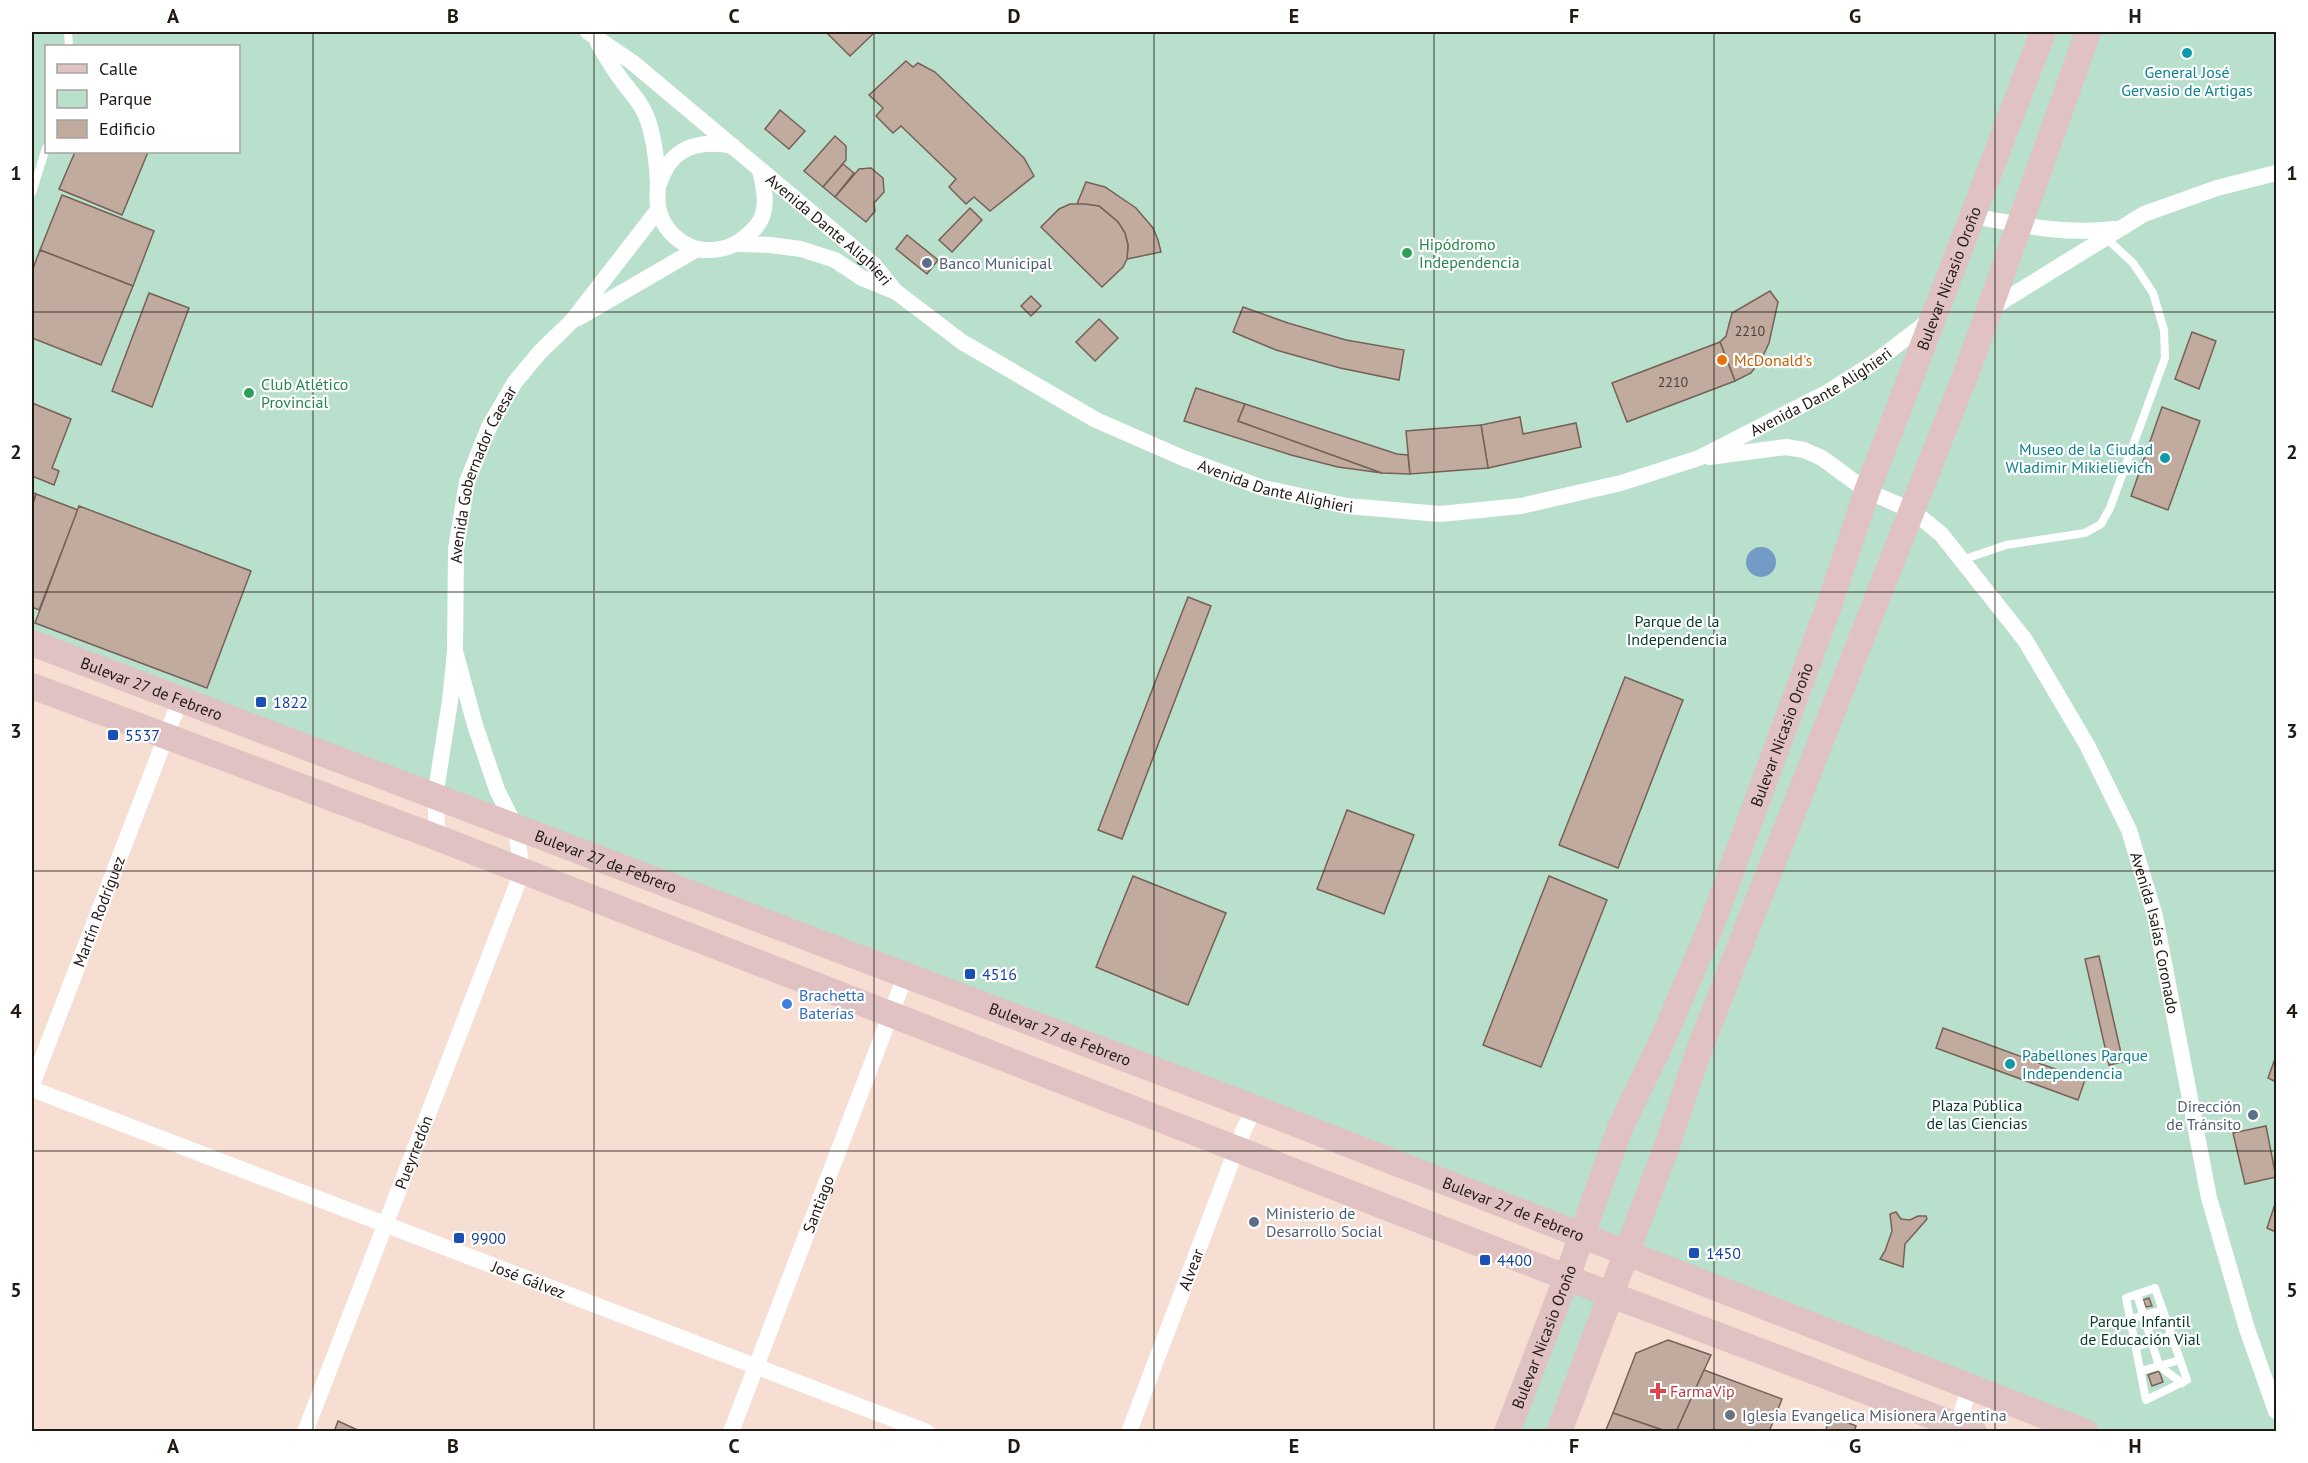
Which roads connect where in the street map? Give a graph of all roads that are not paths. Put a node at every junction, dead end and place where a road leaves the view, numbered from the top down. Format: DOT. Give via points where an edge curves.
graph roads {
  1 [pos="2043,32"];
  2 [pos="2088,32"];
  3 [pos="591,34"];
  4 [pos="733,146"];
  5 [pos="45,151"];
  6 [pos="760,170"];
  7 [pos="2277,174"];
  8 [pos="658,185"];
  9 [pos="32,193"];
  10 [pos="658,210"];
  11 [pos="1973,216"];
  12 [pos="2020,225"];
  13 [pos="2112,233"];
  14 [pos="739,244"];
  15 [pos="698,249"];
  16 [pos="895,291"];
  17 [pos="1990,309"];
  18 [pos="1934,316"];
  19 [pos="572,321"];
  20 [pos="1699,458"];
  21 [pos="1867,491"];
  22 [pos="1913,511"];
  23 [pos="1962,560"];
  24 [pos="32,643"];
  25 [pos="455,651"];
  26 [pos="32,686"];
  27 [pos="180,700"];
  28 [pos="166,737"];
  29 [pos="435,797"];
  30 [pos="516,828"];
  31 [pos="438,838"];
  32 [pos="522,872"];
  33 [pos="906,974"];
  34 [pos="891,1014"];
  35 [pos="32,1087"];
  36 [pos="1255,1108"];
  37 [pos="1237,1150"];
  38 [pos="384,1224"];
  39 [pos="1582,1235"];
  40 [pos="1626,1252"];
  41 [pos="1567,1277"];
  42 [pos="1610,1294"];
  43 [pos="2137,1294"];
  44 [pos="2163,1310"];
  45 [pos="2144,1316"];
  46 [pos="2130,1319"];
  47 [pos="2172,1335"];
  48 [pos="2152,1342"];
  49 [pos="2136,1347"];
  50 [pos="2180,1360"];
  51 [pos="756,1366"];
  52 [pos="2159,1366"];
  53 [pos="2141,1371"];
  54 [pos="2185,1382"];
  55 [pos="1971,1387"];
  56 [pos="2277,1411"];
  57 [pos="1962,1429"];
  58 [pos="305,1431"];
  59 [pos="731,1431"];
  60 [pos="927,1431"];
  61 [pos="1129,1431"];
  62 [pos="1507,1431"];
  63 [pos="1559,1431"];
  64 [pos="2086,1431"];
  1 -- 11 [label="main road, Bulevar Nicasio Oroño"];
  2 -- 12 [label="main road"];
  3 -- 4 [label="street" via="632,62"];
  3 -- 8 [label="street" via="639,101 649,123"];
  4 -- 6 [label="street"];
  4 -- 8 [label="street" via="691,146 670,161"];
  5 -- 9 [label="lane"];
  6 -- 14 [label="street" via="766,198 761,216 758,225"];
  6 -- 16 [label="street, Avenida Dante Alighieri" via="874,265"];
  7 -- 13 [label="street" via="2217,188 2144,214"];
  8 -- 10 [label="street"];
  10 -- 15 [label="street" via="666,228 680,241"];
  10 -- 19 [label="street, Avenida Gobernador Caesar"];
  11 -- 12 [label="street"];
  11 -- 18 [label="main road, Bulevar Nicasio Oroño"];
  12 -- 13 [label="street" via="2053,231"];
  12 -- 17 [label="main road"];
  13 -- 17 [label="street"];
  13 -- 23 [label="lane" via="2153,293 2164,330 2165,358 2110,508 2101,524 2085,533 2006,545"];
  14 -- 15 [label="street" via="719,251"];
  14 -- 16 [label="street, Avenida Dante Alighieri" via="812,253 835,260 862,278"];
  15 -- 19 [label="street, Avenida Gobernador Caesar"];
  16 -- 20 [label="street, Avenida Dante Alighieri" via="962,342 1096,420 1263,488 1347,506 1440,513 1521,506 1621,483"];
  17 -- 22 [label="main road"];
  18 -- 20 [label="street, Avenida Dante Alighieri" via="1875,362 1828,392"];
  18 -- 21 [label="main road, Bulevar Nicasio Oroño"];
  19 -- 25 [label="street, Avenida Gobernador Caesar" via="515,382 489,427 467,482 456,549"];
  20 -- 21 [label="street, Avenida Dante Alighieri" via="1786,447 1804,450 1822,458"];
  21 -- 22 [label="street, Avenida Dante Alighieri"];
  21 -- 39 [label="main road, Bulevar Nicasio Oroño" via="1711,926 1620,1128"];
  22 -- 23 [label="street, Avenida Isaías Coronado" via="1941,534"];
  22 -- 40 [label="main road" via="1699,1050"];
  23 -- 56 [label="street, Avenida Isaías Coronado" via="2025,640 2087,744 2129,830 2155,916 2209,1198 2247,1329"];
  24 -- 27 [label="main road, Bulevar 27 de Febrero"];
  25 -- 29 [label="street, Avenida Gobernador Caesar"];
  25 -- 30 [label="street, Avenida Gobernador Caesar" via="497,790"];
  26 -- 28 [label="main road"];
  27 -- 28 [label="street, Martín Rodríguez"];
  27 -- 29 [label="main road, Bulevar 27 de Febrero"];
  28 -- 31 [label="main road"];
  28 -- 35 [label="street, Martín Rodríguez"];
  29 -- 30 [label="main road, Bulevar 27 de Febrero"];
  29 -- 31 [label="street, Avenida Gobernador Caesar"];
  30 -- 32 [label="street, Avenida Gobernador Caesar"];
  30 -- 33 [label="main road, Bulevar 27 de Febrero"];
  31 -- 32 [label="main road"];
  32 -- 34 [label="main road"];
  32 -- 38 [label="street, Pueyrredón"];
  33 -- 34 [label="street, Santiago"];
  33 -- 36 [label="main road, Bulevar 27 de Febrero"];
  34 -- 37 [label="main road"];
  34 -- 51 [label="street, Santiago"];
  35 -- 38 [label="street, José Gálvez"];
  36 -- 37 [label="street, Alvear"];
  36 -- 39 [label="main road, Bulevar 27 de Febrero"];
  37 -- 41 [label="main road"];
  37 -- 61 [label="street, Alvear"];
  38 -- 51 [label="street, José Gálvez"];
  38 -- 58 [label="street, Pueyrredón"];
  39 -- 40 [label="main road, Bulevar 27 de Febrero"];
  39 -- 41 [label="main road, Bulevar Nicasio Oroño"];
  40 -- 42 [label="main road"];
  40 -- 55 [label="main road, Bulevar 27 de Febrero"];
  41 -- 42 [label="main road"];
  41 -- 62 [label="main road, Bulevar Nicasio Oroño"];
  42 -- 57 [label="main road"];
  42 -- 63 [label="main road"];
  43 -- 44 [label="lane" via="2155,1288"];
  43 -- 45 [label="lane"];
  43 -- 46 [label="lane" via="2126,1298"];
  44 -- 45 [label="lane"];
  44 -- 47 [label="lane"];
  45 -- 46 [label="lane"];
  45 -- 48 [label="lane"];
  46 -- 49 [label="lane"];
  47 -- 48 [label="lane"];
  47 -- 50 [label="lane"];
  48 -- 49 [label="lane"];
  48 -- 52 [label="lane"];
  49 -- 53 [label="lane"];
  50 -- 52 [label="lane"];
  50 -- 54 [label="lane"];
  51 -- 59 [label="street, Santiago"];
  51 -- 60 [label="street, José Gálvez"];
  52 -- 53 [label="lane"];
  52 -- 54 [label="lane"];
  53 -- 54 [label="lane" via="2146,1400"];
  55 -- 57 [label="street"];
  55 -- 64 [label="main road, Bulevar 27 de Febrero"];
}
